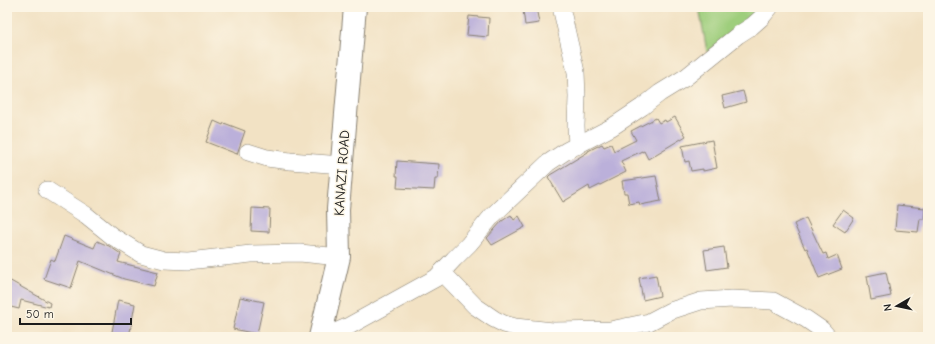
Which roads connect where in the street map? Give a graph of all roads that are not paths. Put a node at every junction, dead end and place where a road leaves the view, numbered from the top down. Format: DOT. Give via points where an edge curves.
graph roads {
  1 [pos="355,7"];
  2 [pos="561,7"];
  3 [pos="770,7"];
  4 [pos="577,146"];
  5 [pos="248,152"];
  6 [pos="342,165"];
  7 [pos="47,190"];
  8 [pos="339,257"];
  9 [pos="442,272"];
  10 [pos="504,324"];
  11 [pos="320,337"];
  12 [pos="324,337"];
  13 [pos="520,337"];
  14 [pos="828,337"];
  1 -- 6 [label="main road, KANAZI ROAD"];
  2 -- 4 [label="street" via="576,72"];
  3 -- 4 [label="street" via="752,26 686,77 612,127"];
  4 -- 9 [label="street" via="548,163 527,182 492,216"];
  5 -- 6 [label="street" via="267,158"];
  6 -- 8 [label="main road, KANAZI ROAD" via="338,209"];
  7 -- 8 [label="street" via="140,254 164,260 188,261 250,254 294,253"];
  8 -- 11 [label="main road, KANAZI ROAD"];
  9 -- 10 [label="street" via="475,306"];
  9 -- 12 [label="street" via="436,278 368,316"];
  10 -- 13 [label="street"];
  10 -- 14 [label="street" via="553,331 610,330 650,322 670,311 701,301 732,299 773,301 806,319"];
}
